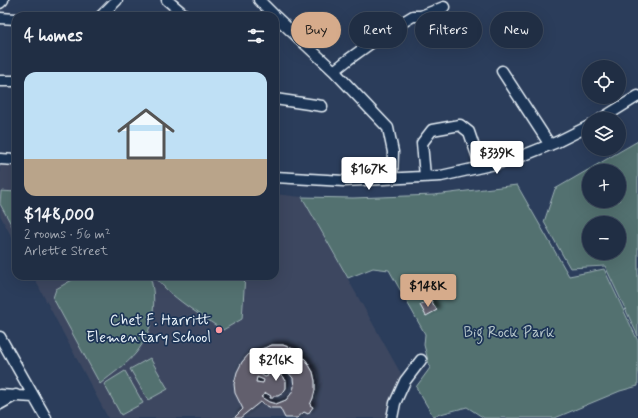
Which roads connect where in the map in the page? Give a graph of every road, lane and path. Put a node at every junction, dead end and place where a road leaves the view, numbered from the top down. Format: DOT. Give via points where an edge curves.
graph roads {
  1 [pos="3,0"];
  2 [pos="117,0"];
  3 [pos="167,0"];
  4 [pos="259,0"];
  5 [pos="0,3"];
  6 [pos="444,7"];
  7 [pos="105,12"];
  8 [pos="181,12"];
  9 [pos="270,12"];
  10 [pos="0,18"];
  11 [pos="12,19"];
  12 [pos="279,21"];
  13 [pos="334,71"];
  14 [pos="502,71"];
  15 [pos="0,81"];
  16 [pos="12,81"];
  17 [pos="638,96"];
  18 [pos="279,100"];
  19 [pos="322,106"];
  20 [pos="612,112"];
  21 [pos="582,129"];
  22 [pos="550,145"];
  23 [pos="0,159"];
  24 [pos="12,160"];
  25 [pos="481,167"];
  26 [pos="425,176"];
  27 [pos="279,177"];
  28 [pos="392,178"];
  29 [pos="0,338"];
  30 [pos="421,360"];
  31 [pos="0,394"];
  32 [pos="16,395"];
  33 [pos="34,397"];
  34 [pos="0,404"];
  35 [pos="46,418"];
  36 [pos="392,418"];
  1 -- 5 [label="street"];
  2 -- 7 [label="street"];
  3 -- 8 [label="street"];
  4 -- 9 [label="street"];
  6 -- 13 [label="street" via="421,16 413,16 379,37"];
  10 -- 11 [label="street"];
  12 -- 13 [label="street"];
  13 -- 28 [label="street" via="388,128 393,152"];
  14 -- 22 [label="street"];
  15 -- 16 [label="street"];
  17 -- 20 [label="street"];
  18 -- 19 [label="street"];
  21 -- 22 [label="street"];
  22 -- 25 [label="street"];
  23 -- 24 [label="street"];
  25 -- 26 [label="street" via="441,176"];
  25 -- 26 [label="street" via="469,132 460,125 432,130 422,143"];
  26 -- 28 [label="street"];
  27 -- 28 [label="street" via="344,181"];
  29 -- 33 [label="street"];
  30 -- 36 [label="street" via="405,382 395,403"];
  31 -- 32 [label="street"];
  32 -- 33 [label="street"];
  32 -- 34 [label="street"];
  33 -- 35 [label="street"];
}
